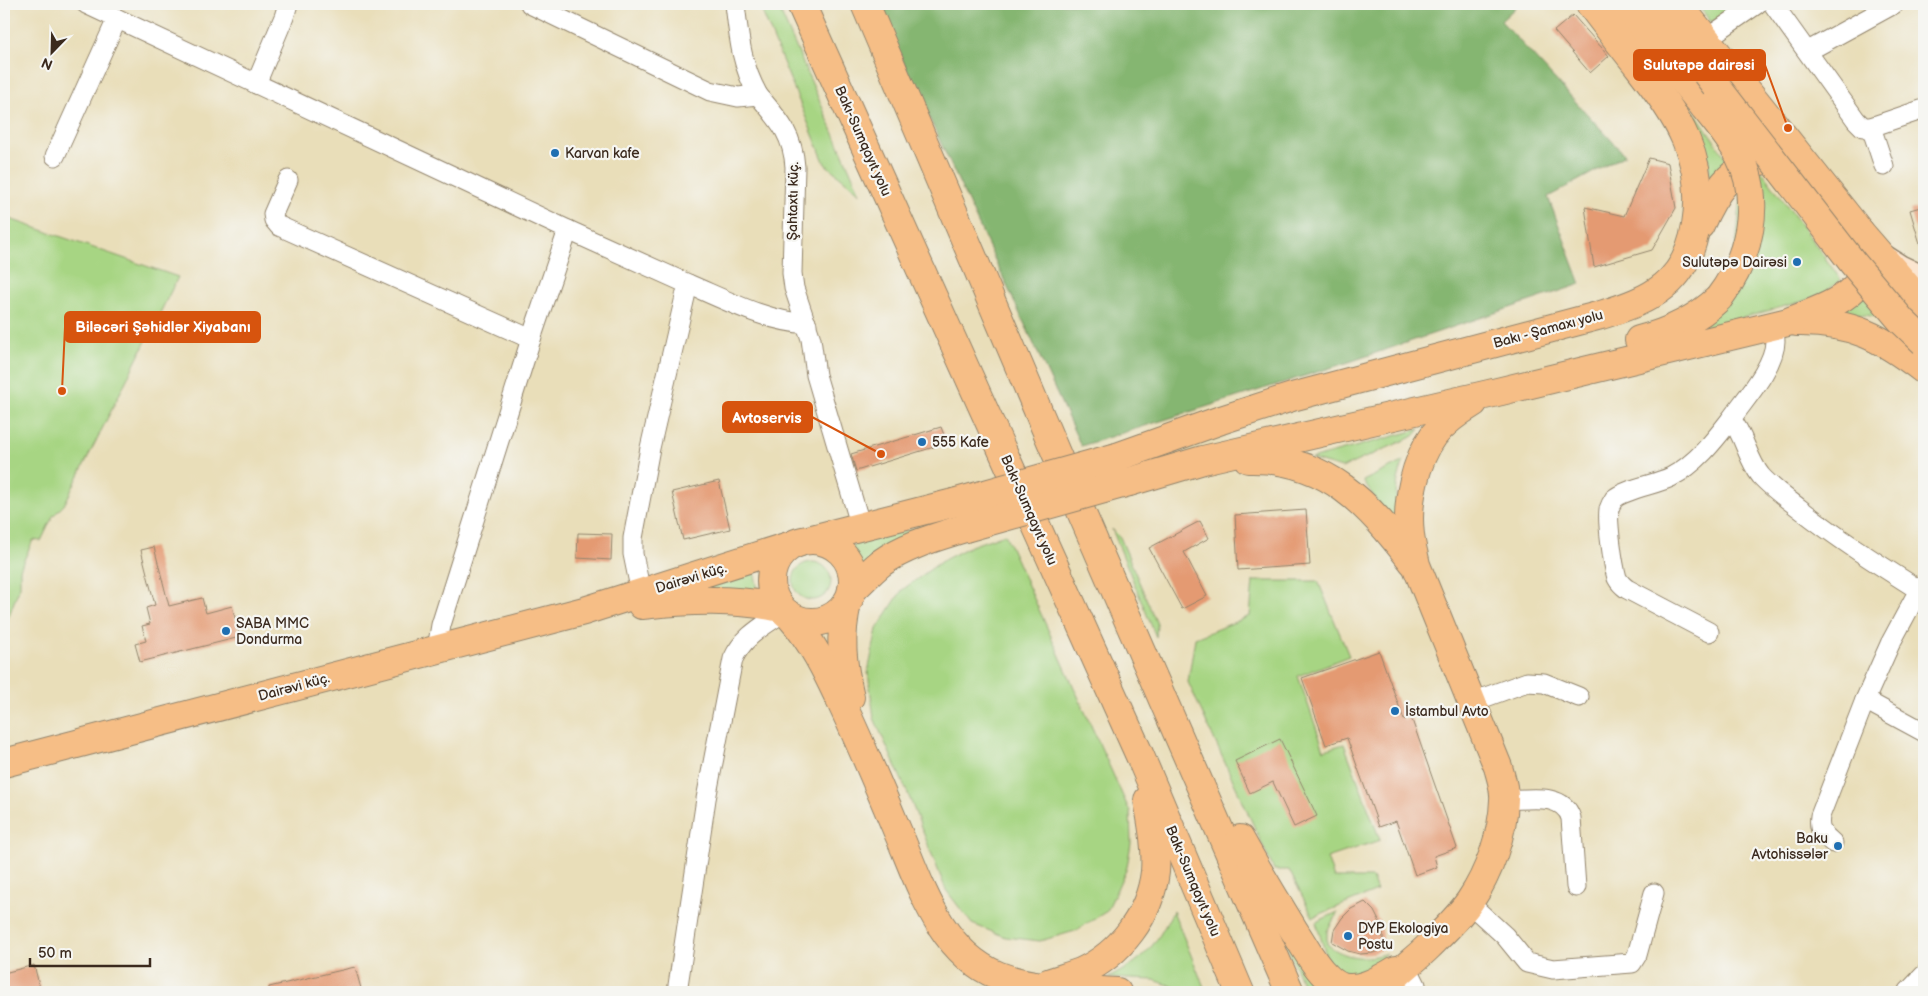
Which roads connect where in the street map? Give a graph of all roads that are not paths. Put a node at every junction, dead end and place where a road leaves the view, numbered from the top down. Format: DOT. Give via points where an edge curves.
graph roads {
  1 [pos="288,4"];
  2 [pos="530,4"];
  3 [pos="735,4"];
  4 [pos="801,4"];
  5 [pos="865,4"];
  6 [pos="1590,4"];
  7 [pos="1622,4"];
  8 [pos="1649,4"];
  9 [pos="1678,4"];
  10 [pos="1757,4"];
  11 [pos="1773,4"];
  12 [pos="1894,4"];
  13 [pos="91,5"];
  14 [pos="117,19"];
  15 [pos="1706,39"];
  16 [pos="1808,51"];
  17 [pos="256,84"];
  18 [pos="758,95"];
  19 [pos="1924,109"];
  20 [pos="1871,127"];
  21 [pos="55,156"];
  22 [pos="1884,166"];
  23 [pos="288,180"];
  24 [pos="1822,185"];
  25 [pos="568,230"];
  26 [pos="1860,232"];
  27 [pos="1694,241"];
  28 [pos="1880,256"];
  29 [pos="1924,280"];
  30 [pos="688,284"];
  31 [pos="1924,306"];
  32 [pos="1924,317"];
  33 [pos="807,324"];
  34 [pos="1780,324"];
  35 [pos="1856,329"];
  36 [pos="1924,336"];
  37 [pos="531,339"];
  38 [pos="1924,342"];
  39 [pos="1924,370"];
  40 [pos="1489,394"];
  41 [pos="1731,419"];
  42 [pos="1203,460"];
  43 [pos="961,515"];
  44 [pos="861,527"];
  45 [pos="801,542"];
  46 [pos="1416,566"];
  47 [pos="1921,592"];
  48 [pos="641,593"];
  49 [pos="850,597"];
  50 [pos="584,611"];
  51 [pos="785,611"];
  52 [pos="1708,632"];
  53 [pos="437,649"];
  54 [pos="1579,697"];
  55 [pos="1865,700"];
  56 [pos="1472,702"];
  57 [pos="1167,711"];
  58 [pos="1924,732"];
  59 [pos="860,743"];
  60 [pos="1140,756"];
  61 [pos="4,763"];
  62 [pos="1504,800"];
  63 [pos="1833,843"];
  64 [pos="1576,886"];
  65 [pos="1654,893"];
  66 [pos="1469,903"];
  67 [pos="1406,965"];
  68 [pos="1924,975"];
  69 [pos="1042,985"];
  70 [pos="677,992"];
  71 [pos="1117,992"];
  72 [pos="1240,992"];
  73 [pos="1290,992"];
  74 [pos="1382,992"];
  75 [pos="1417,992"];
  76 [pos="1908,992"];
  1 -- 17 [label="street"];
  2 -- 18 [label="street" via="710,91 738,97"];
  3 -- 18 [label="street, Şahtaxtı küç." via="742,57 748,78"];
  4 -- 60 [label="main road, Bakı-Sumqayıt yolu"];
  5 -- 57 [label="main road"];
  6 -- 27 [label="main road, Bakı - Şamaxı yolu" via="1660,94 1687,140 1698,181"];
  7 -- 42 [label="main road, bridge" via="1729,139 1747,177 1752,214 1745,249 1719,298 1690,321 1668,332 1282,427 1225,447"];
  8 -- 38 [label="main road, bridge" via="1853,263"];
  9 -- 15 [label="main road"];
  10 -- 15 [label="street"];
  11 -- 16 [label="street"];
  12 -- 16 [label="street"];
  13 -- 14 [label="street"];
  14 -- 17 [label="street"];
  14 -- 21 [label="street"];
  15 -- 24 [label="main road"];
  16 -- 20 [label="street" via="1856,120 1864,127"];
  17 -- 25 [label="street"];
  18 -- 33 [label="street, Şahtaxtı küç." via="786,132 794,149 792,273"];
  19 -- 20 [label="street"];
  20 -- 22 [label="street"];
  23 -- 37 [label="street" via="273,214 279,226"];
  24 -- 26 [label="main road"];
  24 -- 27 [label="main road" via="1785,161 1753,162 1739,169 1716,193"];
  25 -- 30 [label="street"];
  25 -- 37 [label="street"];
  26 -- 28 [label="main road"];
  26 -- 34 [label="main road" via="1868,253 1859,283 1834,304"];
  27 -- 43 [label="main road, Bakı - Şamaxı yolu, bridge" via="1677,274 1663,288 1628,307 1292,397"];
  28 -- 29 [label="street"];
  28 -- 31 [label="main road"];
  30 -- 33 [label="street" via="769,318"];
  30 -- 48 [label="street" via="633,538"];
  32 -- 35 [label="street" via="1896,326"];
  33 -- 44 [label="street, Şahtaxtı küç." via="816,375"];
  34 -- 35 [label="main road" via="1821,322"];
  34 -- 40 [label="main road"];
  34 -- 41 [label="street" via="1764,371"];
  35 -- 39 [label="main road" via="1887,344"];
  36 -- 39 [label="main road" via="1919,342 1917,356"];
  37 -- 53 [label="street" via="441,625"];
  40 -- 42 [label="main road"];
  40 -- 46 [label="main road" via="1454,414 1427,445 1410,498 1410,534"];
  41 -- 47 [label="street" via="1744,440 1752,463 1762,476 1835,536"];
  41 -- 52 [label="street" via="1697,458 1673,476 1620,495 1609,507 1618,580 1627,589"];
  42 -- 43 [label="main road, bridge" via="1129,482"];
  42 -- 46 [label="main road" via="1290,462 1332,480 1368,508"];
  43 -- 44 [label="main road, Dairəvi küç."];
  43 -- 49 [label="main road" via="920,543 882,563"];
  44 -- 45 [label="main road, Dairəvi küç."];
  45 -- 48 [label="main road, Dairəvi küç."];
  45 -- 49 [label="main road" via="818,541 842,553 853,577"];
  45 -- 51 [label="main road" via="784,552 774,566 772,588"];
  46 -- 56 [label="main road"];
  47 -- 55 [label="street" via="1890,644"];
  48 -- 50 [label="main road, Dairəvi küç."];
  49 -- 51 [label="main road" via="838,613 826,620 801,621"];
  49 -- 59 [label="main road" via="841,633 842,660"];
  50 -- 51 [label="main road, Dairəvi küç." via="706,600 728,600"];
  50 -- 53 [label="main road, Dairəvi küç."];
  51 -- 59 [label="main road" via="811,642"];
  51 -- 70 [label="street" via="748,636 733,659 706,799"];
  53 -- 61 [label="main road, Dairəvi küç."];
  54 -- 56 [label="street" via="1544,683 1528,682"];
  55 -- 58 [label="street"];
  55 -- 63 [label="street" via="1820,816 1822,833"];
  56 -- 62 [label="main road" via="1498,766"];
  57 -- 67 [label="main road" via="1267,886 1325,976 1343,987 1354,988"];
  57 -- 73 [label="main road"];
  59 -- 69 [label="main road" via="930,908 950,937 972,960 996,975"];
  60 -- 69 [label="main road" via="1155,848 1155,871 1145,906 1137,924 1113,952 1082,971"];
  60 -- 72 [label="main road, Bakı-Sumqayıt yolu"];
  62 -- 64 [label="street" via="1547,799 1560,802 1569,810"];
  62 -- 66 [label="main road" via="1498,836 1486,872"];
  65 -- 66 [label="street" via="1632,963 1553,969 1527,964 1505,936"];
  66 -- 67 [label="main road" via="1426,949"];
  67 -- 74 [label="main road"];
  67 -- 75 [label="street"];
  68 -- 76 [label="street"];
  69 -- 71 [label="main road"];
}
